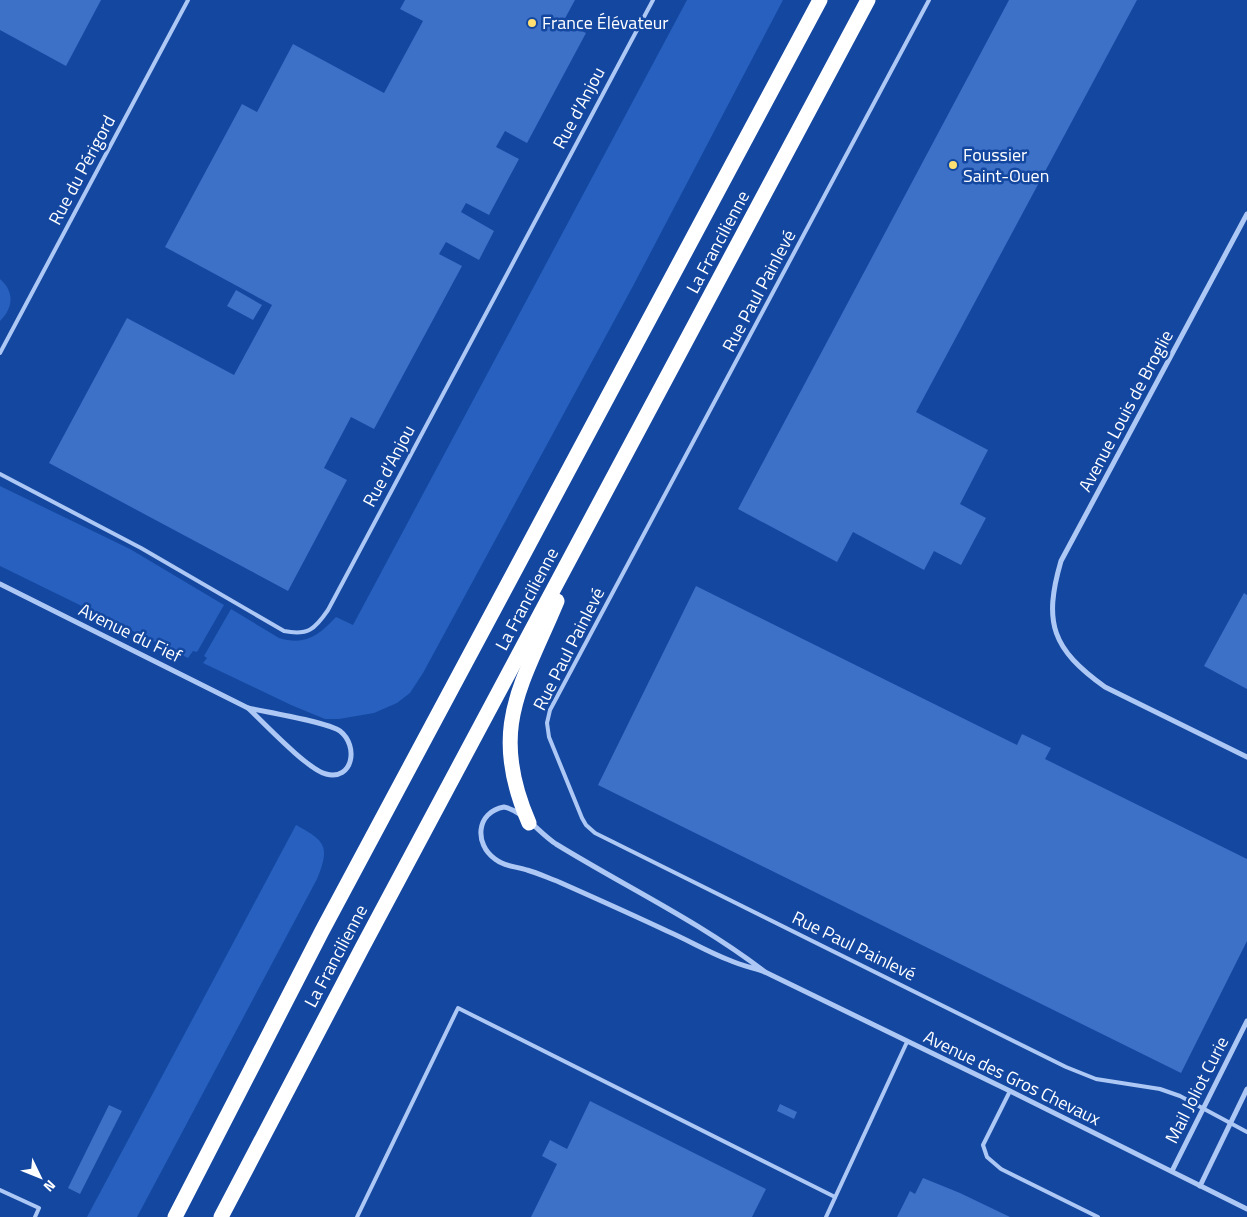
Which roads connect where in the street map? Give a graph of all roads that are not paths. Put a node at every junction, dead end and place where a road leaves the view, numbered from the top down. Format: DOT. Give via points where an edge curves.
graph roads {
  1 [pos="188,0"];
  2 [pos="652,0"];
  3 [pos="820,0"];
  4 [pos="868,0"];
  5 [pos="929,0"];
  6 [pos="1247,214"];
  7 [pos="0,353"];
  8 [pos="0,474"];
  9 [pos="594,513"];
  10 [pos="0,584"];
  11 [pos="248,708"];
  12 [pos="1247,757"];
  13 [pos="529,823"];
  14 [pos="765,972"];
  15 [pos="1247,1021"];
  16 [pos="907,1042"];
  17 [pos="1247,1089"];
  18 [pos="1010,1091"];
  19 [pos="1203,1108"];
  20 [pos="1230,1123"];
  21 [pos="1247,1132"];
  22 [pos="1172,1171"];
  23 [pos="1200,1186"];
  24 [pos="0,1190"];
  25 [pos="835,1197"];
  26 [pos="1247,1209"];
  27 [pos="35,1217"];
  28 [pos="175,1217"];
  29 [pos="221,1217"];
  30 [pos="356,1217"];
  31 [pos="826,1217"];
  32 [pos="1098,1217"];
  1 -- 7 [label="lane, Rue du Périgord"];
  2 -- 8 [label="lane, Rue d'Anjou" via="319,624 307,632 284,631 141,548"];
  3 -- 28 [label="highway, La Francilienne" via="326,922"];
  4 -- 9 [label="highway, La Francilienne"];
  5 -- 19 [label="lane, Rue Paul Painlevé" via="550,710 547,723 549,738 582,818 596,833 1082,1074 1160,1089"];
  6 -- 12 [label="street, Avenue Louis de Broglie" via="1061,561 1053,586 1052,611 1062,646 1086,673 1105,687"];
  9 -- 13 [label="highway" via="514,703 510,754 517,791"];
  9 -- 29 [label="highway, La Francilienne"];
  10 -- 11 [label="street, Avenue du Fief"];
  11 -- 11 [label="street" via="317,771 336,775 350,762 350,744 339,730"];
  13 -- 14 [label="street" via="554,843 736,949"];
  13 -- 14 [label="street" via="510,809 497,808 484,821 480,833 482,844 492,857 505,865 537,873 730,961"];
  14 -- 16 [label="street, Avenue des Gros Chevaux"];
  15 -- 19 [label="street, Mail Joliot Curie"];
  16 -- 18 [label="street, Avenue des Gros Chevaux"];
  16 -- 25 [label="lane"];
  17 -- 20 [label="street"];
  18 -- 22 [label="street, Avenue des Gros Chevaux"];
  18 -- 32 [label="lane" via="983,1145 987,1158 1001,1169"];
  19 -- 20 [label="lane, Rue Paul Painlevé"];
  19 -- 22 [label="street, Mail Joliot Curie"];
  20 -- 21 [label="lane, Rue Paul Painlevé"];
  20 -- 23 [label="street"];
  22 -- 23 [label="street, Avenue des Gros Chevaux"];
  23 -- 26 [label="street, Avenue des Gros Chevaux"];
  24 -- 27 [label="lane" via="39,1208"];
  25 -- 30 [label="lane" via="458,1008"];
  25 -- 31 [label="lane"];
}
